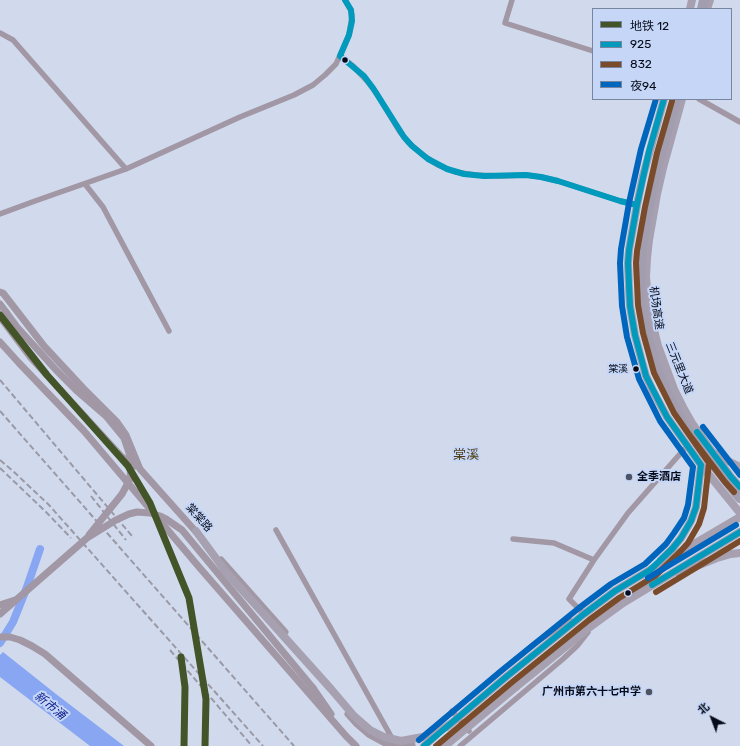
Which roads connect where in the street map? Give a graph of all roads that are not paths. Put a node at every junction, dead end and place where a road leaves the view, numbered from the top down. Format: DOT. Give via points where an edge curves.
graph roads {
  1 [pos="345,0"];
  2 [pos="512,0"];
  3 [pos="0,33"];
  4 [pos="592,51"];
  5 [pos="340,56"];
  6 [pos="664,100"];
  7 [pos="676,100"];
  8 [pos="682,100"];
  9 [pos="701,100"];
  10 [pos="740,122"];
  11 [pos="126,169"];
  12 [pos="85,184"];
  13 [pos="637,205"];
  14 [pos="0,214"];
  15 [pos="0,292"];
  16 [pos="0,304"];
  17 [pos="0,317"];
  18 [pos="168,331"];
  19 [pos="0,342"];
  20 [pos="704,442"];
  21 [pos="689,449"];
  22 [pos="710,449"];
  23 [pos="701,465"];
  24 [pos="740,467"];
  25 [pos="140,469"];
  26 [pos="740,487"];
  27 [pos="740,498"];
  28 [pos="172,506"];
  29 [pos="740,513"];
  30 [pos="740,517"];
  31 [pos="157,518"];
  32 [pos="276,530"];
  33 [pos="196,532"];
  34 [pos="740,532"];
  35 [pos="87,538"];
  36 [pos="513,539"];
  37 [pos="740,553"];
  38 [pos="594,560"];
  39 [pos="650,570"];
  40 [pos="658,581"];
  41 [pos="15,600"];
  42 [pos="0,605"];
  43 [pos="0,614"];
  44 [pos="584,614"];
  45 [pos="594,624"];
  46 [pos="0,637"];
  47 [pos="452,711"];
  48 [pos="450,724"];
  49 [pos="473,735"];
  50 [pos="346,736"];
  51 [pos="386,744"];
  52 [pos="411,745"];
  53 [pos="151,746"];
  54 [pos="356,746"];
  55 [pos="396,746"];
  56 [pos="401,746"];
  57 [pos="424,746"];
  58 [pos="445,746"];
  59 [pos="460,746"];
  1 -- 5 [label="street" via="351,10 352,21"];
  2 -- 4 [label="street" via="504,23"];
  3 -- 11 [label="street" via="13,40"];
  5 -- 11 [label="street" via="326,75 298,93"];
  5 -- 13 [label="street" via="368,82 408,142 438,165 455,172 475,175 541,177"];
  6 -- 13 [label="main road"];
  7 -- 27 [label="highway, 机场高速, bridge" via="646,219 640,276 644,320 655,363 675,409 703,452"];
  8 -- 20 [label="main road, 三元里大道" via="663,168 653,218 647,258 647,293 653,332 665,366 684,409"];
  9 -- 10 [label="street"];
  11 -- 12 [label="street"];
  12 -- 14 [label="street"];
  12 -- 18 [label="street" via="103,207"];
  13 -- 21 [label="main road" via="628,263 630,306 635,335 653,391"];
  15 -- 25 [label="street, 棠棠路" via="44,346 117,422 126,435"];
  16 -- 35 [label="street, bridge" via="56,370 106,416 124,438 132,459 130,479 122,494"];
  17 -- 25 [label="street" via="31,358 122,457"];
  19 -- 31 [label="street" via="84,431"];
  20 -- 21 [label="main road" via="703,449 699,452"];
  20 -- 22 [label="main road, 三元里大道"];
  21 -- 23 [label="main road"];
  21 -- 38 [label="street" via="628,513"];
  22 -- 24 [label="main road"];
  22 -- 26 [label="main road, 三元里大道"];
  23 -- 29 [label="main road"];
  23 -- 39 [label="main road" via="692,521 672,549"];
  25 -- 28 [label="street, 棠棠路"];
  28 -- 31 [label="street" via="174,513 170,519 166,521"];
  28 -- 33 [label="street, 棠棠路"];
  30 -- 39 [label="main road"];
  31 -- 50 [label="street"];
  32 -- 55 [label="street"];
  33 -- 48 [label="main road, bridge" via="226,572 354,716 370,730 401,741 428,736"];
  33 -- 51 [label="street, 棠棠路" via="326,678 345,711 370,735"];
  34 -- 40 [label="main road"];
  35 -- 41 [label="street, bridge"];
  35 -- 50 [label="street, bridge" via="116,520 138,512 160,516 182,530 313,688"];
  36 -- 38 [label="street" via="554,544"];
  37 -- 40 [label="main road" via="717,558"];
  38 -- 44 [label="street" via="569,599"];
  39 -- 44 [label="main road"];
  40 -- 45 [label="main road"];
  41 -- 42 [label="street"];
  41 -- 43 [label="street, bridge"];
  44 -- 47 [label="street" via="534,644"];
  44 -- 48 [label="main road, bridge"];
  45 -- 49 [label="street" via="563,659"];
  45 -- 58 [label="main road, bridge"];
  46 -- 53 [label="street" via="20,640 45,654"];
  47 -- 49 [label="street"];
  47 -- 52 [label="street"];
  48 -- 57 [label="main road, bridge"];
  49 -- 59 [label="street"];
  50 -- 54 [label="street"];
  51 -- 55 [label="street, 棠棠路"];
  52 -- 56 [label="street"];
}
